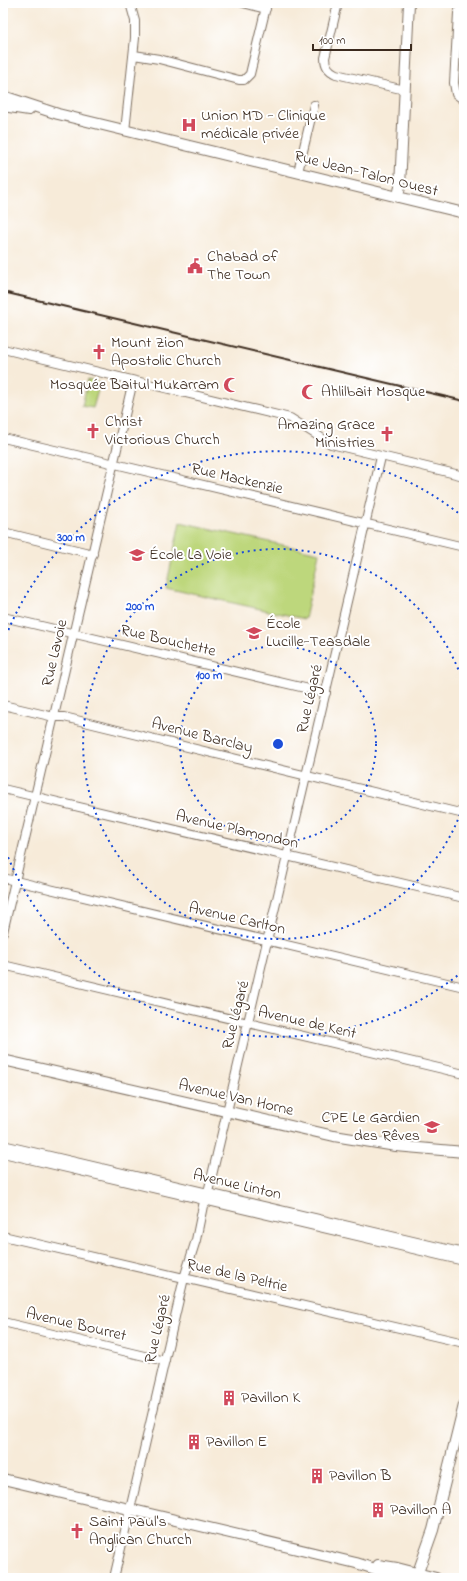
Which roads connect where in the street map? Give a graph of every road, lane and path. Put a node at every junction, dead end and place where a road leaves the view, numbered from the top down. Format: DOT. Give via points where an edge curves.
graph roads {
  1 [pos="130,3"];
  2 [pos="243,3"];
  3 [pos="338,3"];
  4 [pos="409,3"];
  5 [pos="464,4"];
  6 [pos="267,6"];
  7 [pos="134,54"];
  8 [pos="405,90"];
  9 [pos="3,96"];
  10 [pos="464,100"];
  11 [pos="3,106"];
  12 [pos="314,106"];
  13 [pos="51,112"];
  14 [pos="125,131"];
  15 [pos="298,172"];
  16 [pos="398,197"];
  17 [pos="464,213"];
  18 [pos="3,349"];
  19 [pos="133,381"];
  20 [pos="3,438"];
  21 [pos="381,457"];
  22 [pos="115,464"];
  23 [pos="464,476"];
  24 [pos="366,523"];
  25 [pos="3,532"];
  26 [pos="464,547"];
  27 [pos="93,554"];
  28 [pos="3,617"];
  29 [pos="74,634"];
  30 [pos="326,693"];
  31 [pos="3,705"];
  32 [pos="54,717"];
  33 [pos="307,777"];
  34 [pos="3,789"];
  35 [pos="36,796"];
  36 [pos="464,814"];
  37 [pos="288,856"];
  38 [pos="3,878"];
  39 [pos="15,880"];
  40 [pos="464,898"];
  41 [pos="3,932"];
  42 [pos="268,940"];
  43 [pos="3,965"];
  44 [pos="464,987"];
  45 [pos="248,1023"];
  46 [pos="3,1060"];
  47 [pos="464,1074"];
  48 [pos="227,1112"];
  49 [pos="3,1145"];
  50 [pos="464,1152"];
  51 [pos="3,1153"];
  52 [pos="208,1193"];
  53 [pos="204,1201"];
  54 [pos="3,1236"];
  55 [pos="464,1253"];
  56 [pos="464,1260"];
  57 [pos="184,1278"];
  58 [pos="3,1322"];
  59 [pos="464,1343"];
  60 [pos="165,1361"];
  61 [pos="463,1412"];
  62 [pos="3,1479"];
  63 [pos="130,1509"];
  64 [pos="356,1563"];
  65 [pos="417,1576"];
  66 [pos="114,1578"];
  67 [pos="404,1578"];
  68 [pos="436,1578"];
  1 -- 7 [label="street" via="135,29"];
  2 -- 6 [label="street"];
  3 -- 8 [label="street" via="325,55 327,67 336,74"];
  4 -- 8 [label="main road"];
  5 -- 10 [label="street" via="458,13 454,83 456,94"];
  6 -- 7 [label="street" via="250,74 244,80"];
  7 -- 14 [label="street"];
  8 -- 16 [label="main road"];
  9 -- 13 [label="main road, Rue Jean-Talon Ouest"];
  11 -- 13 [label="main road, Rue Jean-Talon Ouest"];
  12 -- 15 [label="street"];
  13 -- 14 [label="main road, Rue Jean-Talon Ouest"];
  14 -- 15 [label="main road, Rue Jean-Talon Ouest"];
  15 -- 16 [label="main road, Rue Jean-Talon Ouest"];
  16 -- 17 [label="main road, Rue Jean-Talon Ouest"];
  18 -- 19 [label="street"];
  19 -- 21 [label="street" via="290,418 331,444"];
  19 -- 22 [label="street, Rue Lavoie"];
  20 -- 22 [label="street, Rue Mackenzie"];
  21 -- 23 [label="street"];
  21 -- 24 [label="street, Rue Légaré"];
  22 -- 24 [label="street, Rue Mackenzie"];
  22 -- 27 [label="street, Rue Lavoie"];
  24 -- 26 [label="street, Rue Mackenzie"];
  24 -- 30 [label="street, Rue Légaré"];
  25 -- 27 [label="street"];
  27 -- 29 [label="street, Rue Lavoie"];
  28 -- 29 [label="street, Rue Bouchette"];
  29 -- 30 [label="street, Rue Bouchette"];
  29 -- 32 [label="street, Rue Lavoie"];
  30 -- 33 [label="street, Rue Légaré"];
  31 -- 32 [label="street, Avenue Barclay"];
  32 -- 33 [label="street, Avenue Barclay" via="64,717"];
  32 -- 35 [label="street, Rue Lavoie"];
  33 -- 36 [label="street, Avenue Barclay"];
  33 -- 37 [label="street, Rue Légaré"];
  34 -- 35 [label="street, Avenue Plamondon"];
  35 -- 37 [label="street, Avenue Plamondon"];
  35 -- 39 [label="street, Rue Lavoie"];
  37 -- 40 [label="street, Avenue Plamondon"];
  37 -- 42 [label="street, Rue Légaré"];
  38 -- 39 [label="street, Avenue Carlton"];
  39 -- 41 [label="street, Rue Lavoie"];
  39 -- 42 [label="street, Avenue Carlton"];
  42 -- 44 [label="street, Avenue Carlton"];
  42 -- 45 [label="street, Rue Légaré"];
  43 -- 45 [label="street, Avenue de Kent"];
  45 -- 47 [label="street, Avenue de Kent"];
  45 -- 48 [label="street, Rue Légaré"];
  46 -- 48 [label="main road, Avenue Van Horne"];
  48 -- 50 [label="main road, Avenue Van Horne" via="352,1140"];
  48 -- 52 [label="street, Rue Légaré"];
  49 -- 52 [label="street, Avenue Linton"];
  51 -- 53 [label="street, Avenue Linton"];
  52 -- 53 [label="street, Rue Légaré"];
  52 -- 55 [label="street, Avenue Linton"];
  53 -- 56 [label="street, Avenue Linton"];
  53 -- 57 [label="street, Rue Légaré" via="196,1240"];
  54 -- 57 [label="street, Rue de la Peltrie"];
  57 -- 59 [label="street, Rue de la Peltrie"];
  57 -- 60 [label="street, Rue Légaré"];
  58 -- 60 [label="street, Avenue Bourret"];
  60 -- 63 [label="street, Rue Légaré"];
  61 -- 65 [label="main road" via="433,1530"];
  62 -- 63 [label="main road"];
  63 -- 64 [label="main road"];
  63 -- 66 [label="street, Rue Légaré"];
  64 -- 65 [label="main road" via="397,1568"];
  64 -- 67 [label="main road"];
  65 -- 68 [label="main road"];
}
